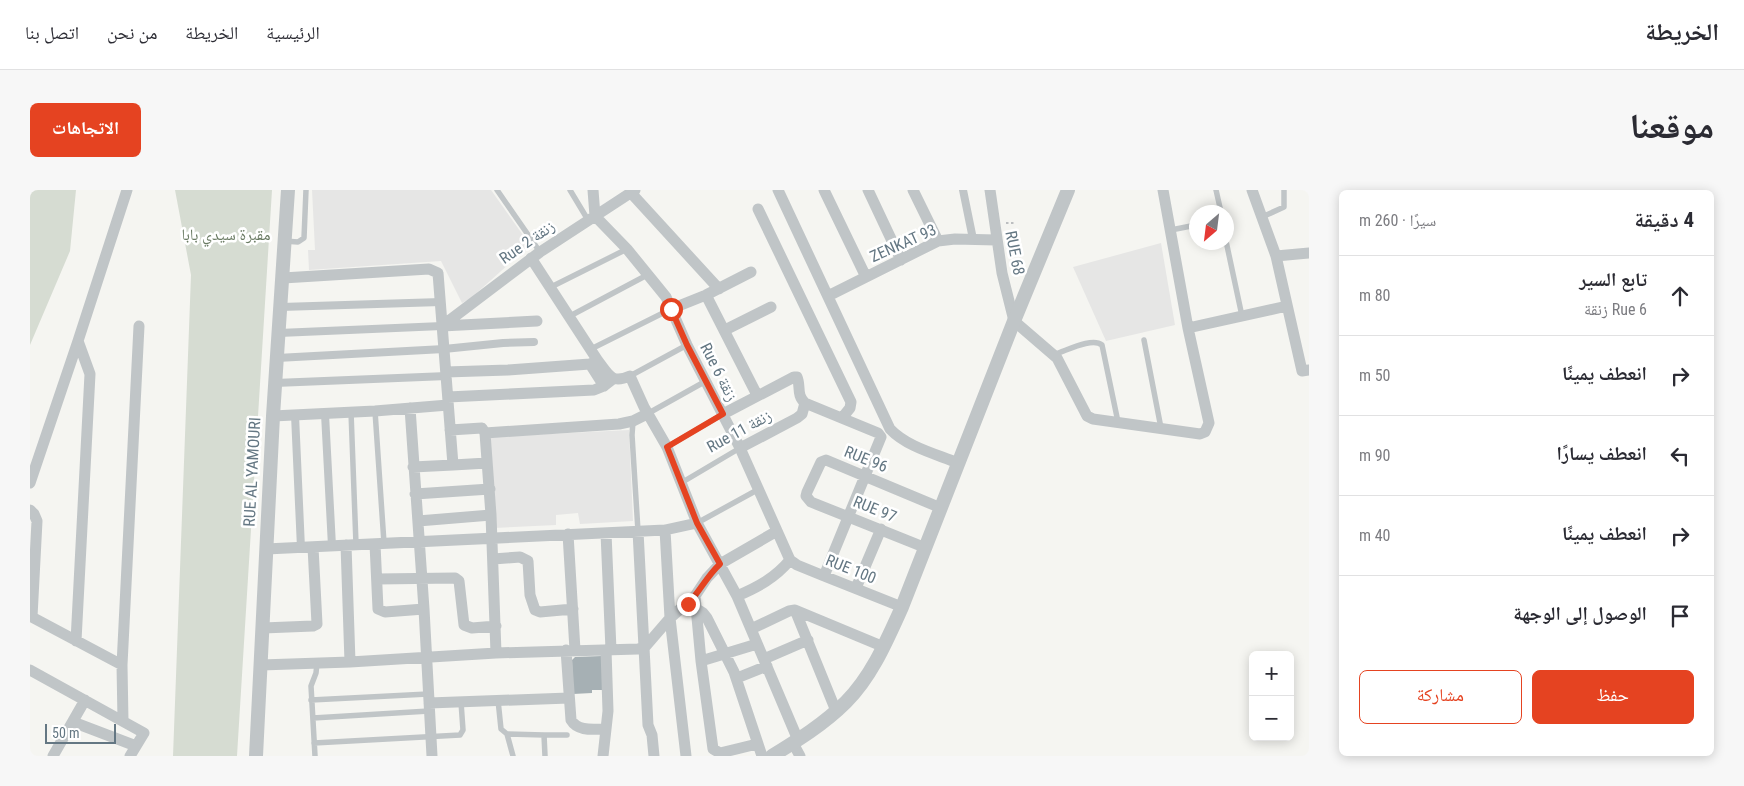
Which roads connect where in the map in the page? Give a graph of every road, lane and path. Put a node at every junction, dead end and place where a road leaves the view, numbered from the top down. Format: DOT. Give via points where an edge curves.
graph roads {
  1 [pos="127,190"];
  2 [pos="288,190"];
  3 [pos="306,190"];
  4 [pos="497,190"];
  5 [pos="570,190"];
  6 [pos="594,190"];
  7 [pos="778,190"];
  8 [pos="824,190"];
  9 [pos="868,190"];
  10 [pos="912,190"];
  11 [pos="963,190"];
  12 [pos="990,190"];
  13 [pos="1068,190"];
  14 [pos="1163,190"];
  15 [pos="1216,190"];
  16 [pos="1252,190"];
  17 [pos="1284,190"];
  18 [pos="634,192"];
  19 [pos="1219,205"];
  20 [pos="758,209"];
  21 [pos="1262,217"];
  22 [pos="592,218"];
  23 [pos="1189,226"];
  24 [pos="1171,230"];
  25 [pos="973,239"];
  26 [pos="996,240"];
  27 [pos="284,242"];
  28 [pos="938,242"];
  29 [pos="628,249"];
  30 [pos="1228,250"];
  31 [pos="1309,253"];
  32 [pos="535,255"];
  33 [pos="1276,256"];
  34 [pos="901,260"];
  35 [pos="751,272"];
  36 [pos="649,274"];
  37 [pos="866,277"];
  38 [pos="283,278"];
  39 [pos="551,287"];
  40 [pos="719,289"];
  41 [pos="706,295"];
  42 [pos="828,296"];
  43 [pos="441,302"];
  44 [pos="1287,306"];
  45 [pos="281,307"];
  46 [pos="771,307"];
  47 [pos="671,309"];
  48 [pos="570,316"];
  49 [pos="1242,316"];
  50 [pos="537,321"];
  51 [pos="1014,321"];
  52 [pos="139,326"];
  53 [pos="442,326"];
  54 [pos="1188,328"];
  55 [pos="725,330"];
  56 [pos="279,333"];
  57 [pos="1144,340"];
  58 [pos="78,341"];
  59 [pos="534,342"];
  60 [pos="687,345"];
  61 [pos="444,349"];
  62 [pos="591,349"];
  63 [pos="1055,354"];
  64 [pos="277,358"];
  65 [pos="594,362"];
  66 [pos="1309,370"];
  67 [pos="447,374"];
  68 [pos="630,376"];
  69 [pos="706,380"];
  70 [pos="275,383"];
  71 [pos="608,383"];
  72 [pos="757,395"];
  73 [pos="448,401"];
  74 [pos="805,403"];
  75 [pos="410,408"];
  76 [pos="375,411"];
  77 [pos="351,412"];
  78 [pos="325,414"];
  79 [pos="647,414"];
  80 [pos="723,414"];
  81 [pos="295,415"];
  82 [pos="273,416"];
  83 [pos="842,418"];
  84 [pos="633,421"];
  85 [pos="1118,422"];
  86 [pos="1161,428"];
  87 [pos="450,430"];
  88 [pos="485,433"];
  89 [pos="667,447"];
  90 [pos="740,448"];
  91 [pos="487,463"];
  92 [pos="958,463"];
  93 [pos="453,465"];
  94 [pos="413,467"];
  95 [pos="865,475"];
  96 [pos="30,483"];
  97 [pos="681,483"];
  98 [pos="490,489"];
  99 [pos="759,490"];
  100 [pos="415,494"];
  101 [pos="811,502"];
  102 [pos="941,508"];
  103 [pos="30,510"];
  104 [pos="491,515"];
  105 [pos="848,516"];
  106 [pos="418,521"];
  107 [pos="697,523"];
  108 [pos="881,529"];
  109 [pos="664,530"];
  110 [pos="638,531"];
  111 [pos="777,531"];
  112 [pos="606,533"];
  113 [pos="568,534"];
  114 [pos="492,538"];
  115 [pos="420,541"];
  116 [pos="380,543"];
  117 [pos="351,545"];
  118 [pos="332,546"];
  119 [pos="313,547"];
  120 [pos="301,548"];
  121 [pos="926,548"];
  122 [pos="266,549"];
  123 [pos="493,559"];
  124 [pos="790,560"];
  125 [pos="720,564"];
  126 [pos="824,576"];
  127 [pos="422,577"];
  128 [pos="377,579"];
  129 [pos="856,588"];
  130 [pos="737,596"];
  131 [pos="695,602"];
  132 [pos="902,607"];
  133 [pos="424,609"];
  134 [pos="573,609"];
  135 [pos="795,610"];
  136 [pos="31,616"];
  137 [pos="670,618"];
  138 [pos="496,626"];
  139 [pos="263,628"];
  140 [pos="751,628"];
  141 [pos="76,640"];
  142 [pos="808,640"];
  143 [pos="757,644"];
  144 [pos="645,647"];
  145 [pos="884,647"];
  146 [pos="571,650"];
  147 [pos="608,650"];
  148 [pos="496,653"];
  149 [pos="725,654"];
  150 [pos="426,658"];
  151 [pos="701,661"];
  152 [pos="350,662"];
  153 [pos="766,662"];
  154 [pos="317,663"];
  155 [pos="261,665"];
  156 [pos="122,666"];
  157 [pos="30,670"];
  158 [pos="737,678"];
  159 [pos="569,698"];
  160 [pos="85,700"];
  161 [pos="311,700"];
  162 [pos="498,700"];
  163 [pos="461,702"];
  164 [pos="429,703"];
  165 [pos="836,711"];
  166 [pos="313,718"];
  167 [pos="123,721"];
  168 [pos="73,722"];
  169 [pos="606,729"];
  170 [pos="507,734"];
  171 [pos="544,735"];
  172 [pos="567,735"];
  173 [pos="431,737"];
  174 [pos="795,742"];
  175 [pos="314,743"];
  176 [pos="758,744"];
  177 [pos="133,751"];
  178 [pos="53,756"];
  179 [pos="256,756"];
  180 [pos="315,756"];
  181 [pos="432,756"];
  182 [pos="513,756"];
  183 [pos="545,756"];
  184 [pos="603,756"];
  185 [pos="654,756"];
  186 [pos="686,756"];
  187 [pos="762,756"];
  188 [pos="772,756"];
  189 [pos="800,756"];
  1 -- 58 [label="street"];
  2 -- 27 [label="street, RUE AL YAMOURI"];
  3 -- 27 [label="lane" via="304,238 298,242"];
  4 -- 32 [label="lane"];
  5 -- 22 [label="lane"];
  6 -- 22 [label="street"];
  7 -- 42 [label="street"];
  8 -- 37 [label="street"];
  9 -- 34 [label="street"];
  10 -- 28 [label="street"];
  11 -- 25 [label="street"];
  12 -- 26 [label="street, RUE 68"];
  13 -- 51 [label="street"];
  14 -- 24 [label="street"];
  15 -- 19 [label="lane"];
  16 -- 21 [label="street"];
  17 -- 21 [label="lane" via="1283,208"];
  18 -- 22 [label="street, Rue 2 زنقة"];
  18 -- 40 [label="street"];
  20 -- 83 [label="street" via="851,402"];
  21 -- 33 [label="street"];
  22 -- 29 [label="street, Rue 6 زنقة"];
  22 -- 32 [label="street, Rue 2 زنقة"];
  23 -- 24 [label="lane"];
  24 -- 54 [label="street"];
  25 -- 26 [label="street, ZENKAT 93"];
  25 -- 28 [label="street, ZENKAT 93"];
  26 -- 51 [label="street, RUE 68"];
  27 -- 38 [label="street, RUE AL YAMOURI"];
  28 -- 34 [label="street, ZENKAT 93"];
  29 -- 36 [label="street, Rue 6 زنقة"];
  29 -- 39 [label="lane"];
  30 -- 49 [label="lane"];
  31 -- 33 [label="street"];
  32 -- 39 [label="street"];
  32 -- 53 [label="street, Rue 2 زنقة"];
  33 -- 44 [label="street"];
  34 -- 37 [label="street, ZENKAT 93"];
  35 -- 40 [label="street"];
  36 -- 47 [label="street, Rue 6 زنقة"];
  36 -- 48 [label="lane"];
  37 -- 42 [label="street, ZENKAT 93"];
  38 -- 43 [label="street" via="428,269 439,276"];
  38 -- 45 [label="street, RUE AL YAMOURI"];
  39 -- 48 [label="street"];
  40 -- 41 [label="street"];
  41 -- 47 [label="street"];
  41 -- 55 [label="street"];
  42 -- 92 [label="street" via="890,429 907,442"];
  43 -- 45 [label="street"];
  43 -- 53 [label="street"];
  44 -- 49 [label="street"];
  44 -- 66 [label="street" via="1302,371"];
  45 -- 56 [label="street, RUE AL YAMOURI"];
  46 -- 55 [label="street"];
  47 -- 60 [label="street, Rue 6 زنقة"];
  47 -- 62 [label="lane"];
  48 -- 62 [label="street"];
  49 -- 54 [label="street"];
  50 -- 53 [label="street"];
  51 -- 63 [label="street"];
  51 -- 92 [label="street"];
  52 -- 156 [label="street"];
  53 -- 56 [label="street"];
  53 -- 61 [label="street"];
  54 -- 86 [label="street" via="1209,423 1205,432 1200,434"];
  55 -- 72 [label="street"];
  56 -- 64 [label="street, RUE AL YAMOURI"];
  57 -- 86 [label="lane"];
  58 -- 96 [label="street"];
  58 -- 141 [label="street" via="90,374"];
  59 -- 61 [label="street"];
  60 -- 68 [label="lane"];
  60 -- 69 [label="street, Rue 6 زنقة"];
  61 -- 64 [label="street"];
  61 -- 67 [label="street"];
  62 -- 65 [label="street"];
  63 -- 85 [label="street" via="1087,416"];
  63 -- 85 [label="lane" via="1091,342 1102,345"];
  64 -- 70 [label="street, RUE AL YAMOURI"];
  65 -- 67 [label="street"];
  65 -- 71 [label="street"];
  67 -- 70 [label="street"];
  67 -- 73 [label="street"];
  68 -- 71 [label="street"];
  68 -- 79 [label="street"];
  69 -- 79 [label="lane"];
  69 -- 80 [label="street, Rue 6 زنقة"];
  70 -- 82 [label="street, RUE AL YAMOURI"];
  71 -- 73 [label="street" via="594,390"];
  72 -- 74 [label="street" via="797,377 798,393"];
  72 -- 80 [label="street"];
  73 -- 75 [label="street"];
  73 -- 87 [label="street"];
  74 -- 83 [label="street"];
  74 -- 90 [label="street, Rue 11 زنقة" via="802,414 797,418"];
  75 -- 76 [label="street"];
  75 -- 94 [label="street"];
  76 -- 77 [label="street"];
  76 -- 116 [label="lane"];
  77 -- 78 [label="street"];
  77 -- 117 [label="lane"];
  78 -- 81 [label="street"];
  78 -- 118 [label="street"];
  79 -- 84 [label="street"];
  79 -- 89 [label="street"];
  80 -- 89 [label="lane"];
  80 -- 90 [label="street, Rue 6 زنقة"];
  81 -- 82 [label="street"];
  81 -- 120 [label="street"];
  82 -- 122 [label="street, RUE AL YAMOURI"];
  83 -- 95 [label="street" via="881,437"];
  84 -- 88 [label="street"];
  84 -- 110 [label="lane"];
  85 -- 86 [label="street"];
  87 -- 88 [label="street" via="482,428"];
  87 -- 93 [label="street"];
  88 -- 91 [label="street"];
  89 -- 97 [label="street"];
  90 -- 97 [label="lane, Rue 11 زنقة"];
  90 -- 99 [label="street, Rue 6 زنقة"];
  91 -- 93 [label="street"];
  91 -- 98 [label="street"];
  92 -- 102 [label="street"];
  93 -- 94 [label="street"];
  94 -- 100 [label="street"];
  95 -- 101 [label="street, RUE 96" via="823,460 806,492"];
  95 -- 102 [label="street, RUE 96"];
  95 -- 105 [label="street"];
  97 -- 107 [label="street"];
  98 -- 100 [label="street"];
  98 -- 104 [label="street"];
  99 -- 107 [label="lane"];
  99 -- 111 [label="street, Rue 6 زنقة"];
  100 -- 106 [label="street"];
  101 -- 105 [label="street, RUE 97"];
  102 -- 121 [label="street"];
  103 -- 136 [label="street" via="37,521"];
  104 -- 106 [label="street"];
  104 -- 114 [label="street"];
  105 -- 108 [label="street, RUE 97"];
  105 -- 126 [label="street"];
  106 -- 115 [label="street"];
  107 -- 109 [label="street"];
  107 -- 125 [label="street"];
  108 -- 121 [label="street, RUE 97"];
  108 -- 129 [label="street"];
  109 -- 110 [label="street"];
  109 -- 137 [label="street"];
  110 -- 112 [label="street"];
  110 -- 144 [label="street"];
  111 -- 124 [label="street, Rue 6 زنقة"];
  111 -- 125 [label="street"];
  112 -- 113 [label="street"];
  112 -- 147 [label="street"];
  113 -- 114 [label="street"];
  113 -- 134 [label="street"];
  114 -- 115 [label="street"];
  114 -- 123 [label="street"];
  115 -- 116 [label="street"];
  115 -- 127 [label="street"];
  116 -- 117 [label="street"];
  116 -- 128 [label="street"];
  117 -- 118 [label="street"];
  117 -- 152 [label="street"];
  118 -- 119 [label="street"];
  119 -- 120 [label="street"];
  119 -- 139 [label="street" via="317,624"];
  120 -- 122 [label="street"];
  121 -- 132 [label="street"];
  122 -- 139 [label="street, RUE AL YAMOURI"];
  123 -- 134 [label="street" via="520,557 528,561 530,595 537,612"];
  123 -- 138 [label="street"];
  124 -- 126 [label="street, RUE 100"];
  124 -- 130 [label="street" via="775,576"];
  125 -- 130 [label="street"];
  125 -- 131 [label="street" via="707,578"];
  126 -- 129 [label="street, RUE 100"];
  127 -- 128 [label="street"];
  127 -- 133 [label="street"];
  127 -- 138 [label="street" via="458,579 464,625 468,628"];
  128 -- 133 [label="street" via="378,609 381,611"];
  129 -- 132 [label="street, RUE 100"];
  130 -- 140 [label="street"];
  131 -- 137 [label="street"];
  131 -- 149 [label="street"];
  131 -- 151 [label="street"];
  132 -- 145 [label="street"];
  133 -- 150 [label="street"];
  134 -- 146 [label="street"];
  135 -- 140 [label="street"];
  135 -- 142 [label="street"];
  135 -- 145 [label="street"];
  136 -- 141 [label="street"];
  137 -- 144 [label="street"];
  137 -- 186 [label="street"];
  138 -- 148 [label="street"];
  139 -- 155 [label="street, RUE AL YAMOURI"];
  140 -- 143 [label="street"];
  141 -- 156 [label="street"];
  142 -- 153 [label="street"];
  142 -- 165 [label="street"];
  143 -- 149 [label="street"];
  143 -- 153 [label="street"];
  144 -- 147 [label="street"];
  144 -- 185 [label="street" via="648,725"];
  145 -- 165 [label="street" via="861,684"];
  146 -- 147 [label="street"];
  146 -- 148 [label="street"];
  146 -- 159 [label="street"];
  147 -- 169 [label="street"];
  148 -- 150 [label="street"];
  149 -- 151 [label="street"];
  149 -- 158 [label="street"];
  150 -- 152 [label="street"];
  150 -- 164 [label="street"];
  151 -- 176 [label="street" via="713,749 720,752"];
  152 -- 154 [label="street"];
  153 -- 158 [label="street"];
  153 -- 174 [label="street"];
  154 -- 155 [label="street"];
  154 -- 161 [label="lane" via="310,686"];
  155 -- 179 [label="street, RUE AL YAMOURI"];
  156 -- 167 [label="street"];
  157 -- 160 [label="street"];
  158 -- 176 [label="street"];
  159 -- 162 [label="street"];
  159 -- 169 [label="street" via="573,724 581,729"];
  160 -- 167 [label="street"];
  160 -- 168 [label="street"];
  161 -- 164 [label="lane"];
  161 -- 166 [label="lane"];
  162 -- 163 [label="street"];
  162 -- 170 [label="lane" via="501,729"];
  163 -- 164 [label="street"];
  163 -- 173 [label="lane" via="461,734"];
  164 -- 166 [label="lane"];
  164 -- 173 [label="street"];
  165 -- 174 [label="street"];
  166 -- 175 [label="lane"];
  167 -- 177 [label="street" via="144,732"];
  168 -- 177 [label="street"];
  168 -- 178 [label="street"];
  169 -- 184 [label="street"];
  170 -- 171 [label="lane"];
  170 -- 182 [label="lane"];
  171 -- 172 [label="lane"];
  171 -- 183 [label="lane"];
  173 -- 175 [label="lane"];
  173 -- 181 [label="street"];
  174 -- 188 [label="street"];
  174 -- 189 [label="street"];
  175 -- 180 [label="lane"];
  176 -- 187 [label="street"];
}
